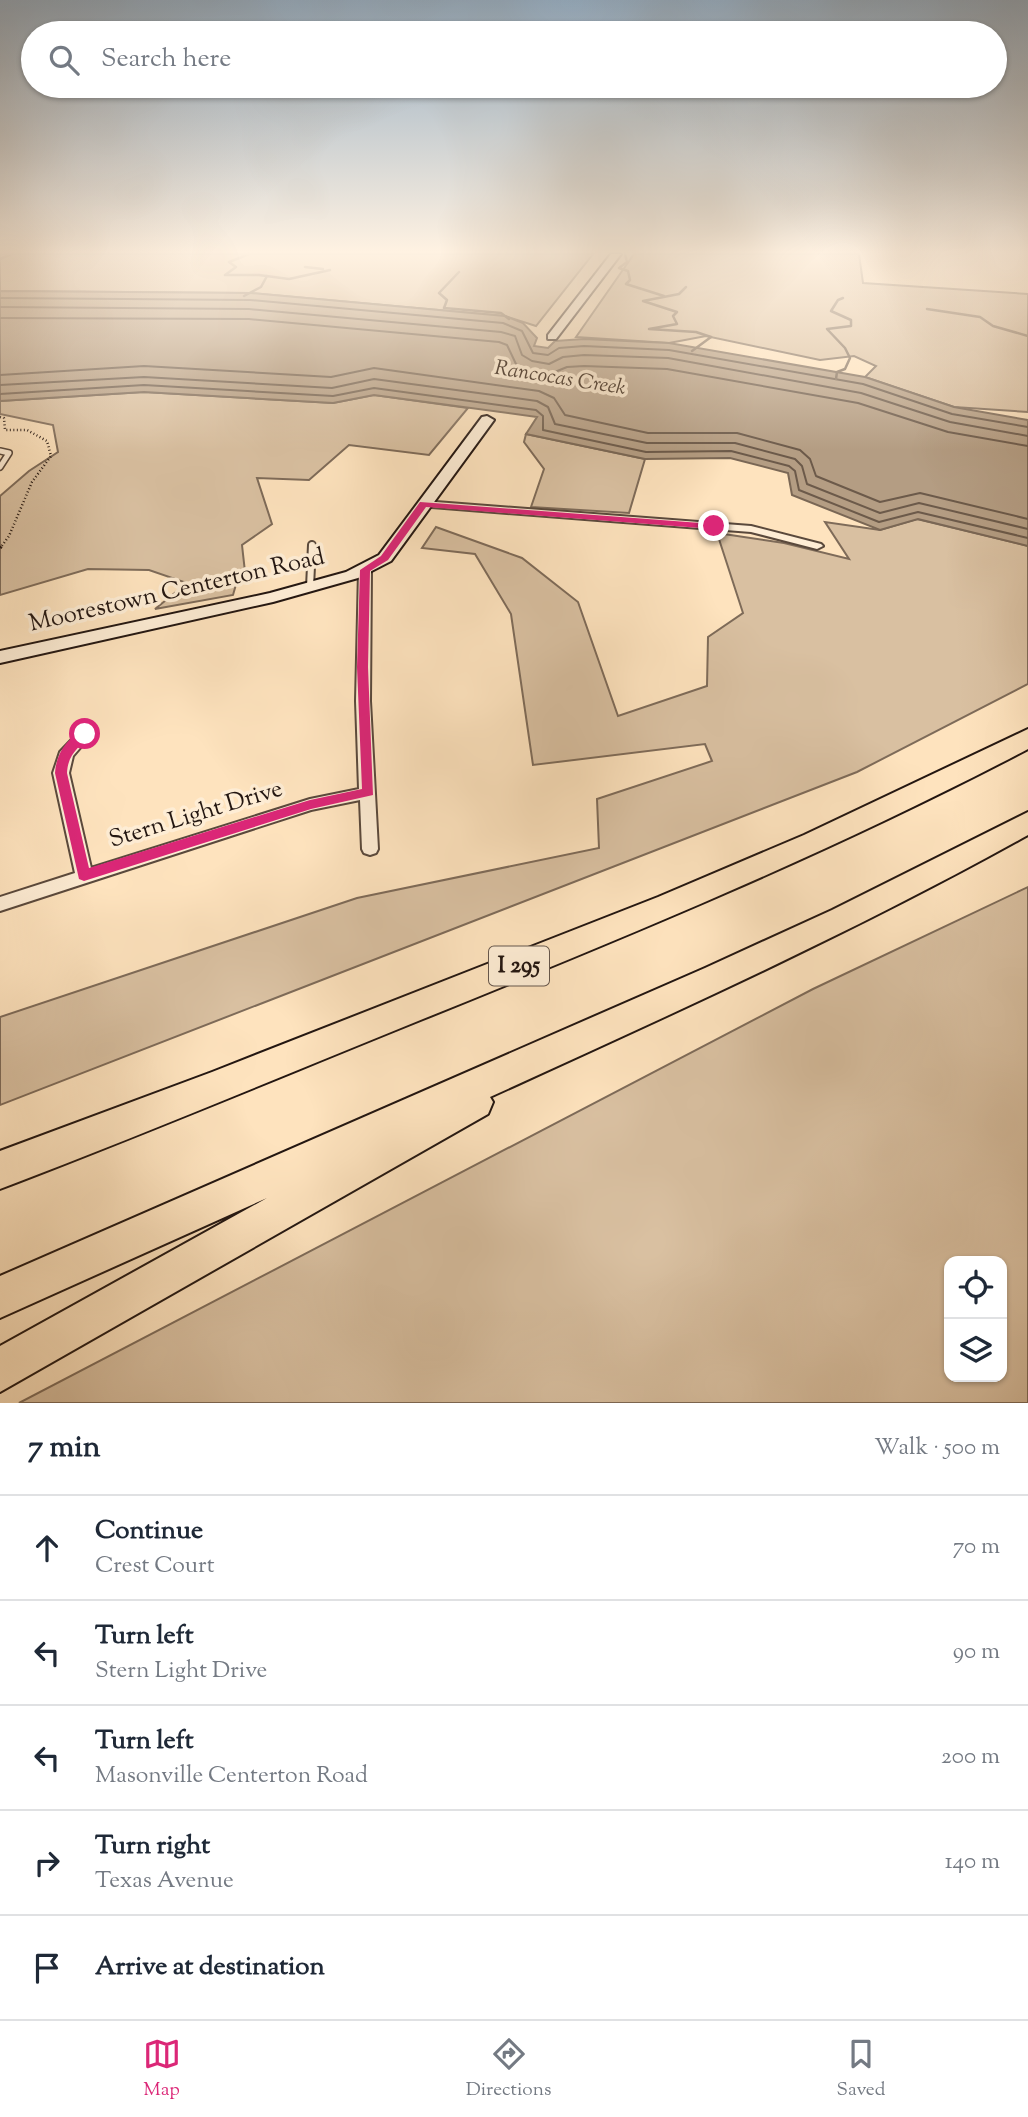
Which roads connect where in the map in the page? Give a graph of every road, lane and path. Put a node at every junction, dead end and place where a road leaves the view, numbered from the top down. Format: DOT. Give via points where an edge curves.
graph roads {
  1 [pos="566,319"];
  2 [pos="552,337"];
  3 [pos="0,417"];
  4 [pos="487,420"];
  5 [pos="0,451"];
  6 [pos="0,467"];
  7 [pos="423,504"];
  8 [pos="312,545"];
  9 [pos="817,546"];
  10 [pos="0,548"];
  11 [pos="365,570"];
  12 [pos="310,587"];
  13 [pos="0,657"];
  14 [pos="85,734"];
  15 [pos="1028,738"];
  16 [pos="369,792"];
  17 [pos="1028,822"];
  18 [pos="370,849"];
  19 [pos="84,875"];
  20 [pos="0,904"];
  21 [pos="601,1030"];
  22 [pos="0,1170"];
  23 [pos="0,1297"];
  24 [pos="0,1370"];
  1 -- 2 [label="street"];
  3 -- 10 [label="path" via="5,430 27,430 47,442 51,456 32,482"];
  4 -- 7 [label="street"];
  5 -- 6 [label="lane" via="9,453"];
  7 -- 9 [label="street" via="751,529"];
  7 -- 11 [label="street" via="385,558"];
  8 -- 12 [label="lane"];
  11 -- 12 [label="street, Moorestown Centerton Road"];
  11 -- 16 [label="street" via="363,667"];
  12 -- 13 [label="street, Moorestown Centerton Road"];
  14 -- 19 [label="street" via="70,747 61,773"];
  15 -- 22 [label="highway, I 295" via="850,826 620,926 148,1116"];
  16 -- 18 [label="street"];
  16 -- 19 [label="street, Stern Light Drive" via="310,805"];
  17 -- 21 [label="highway" via="937,873"];
  19 -- 20 [label="street, Stern Light Drive"];
  21 -- 23 [label="highway"];
  21 -- 24 [label="highway"];
}
